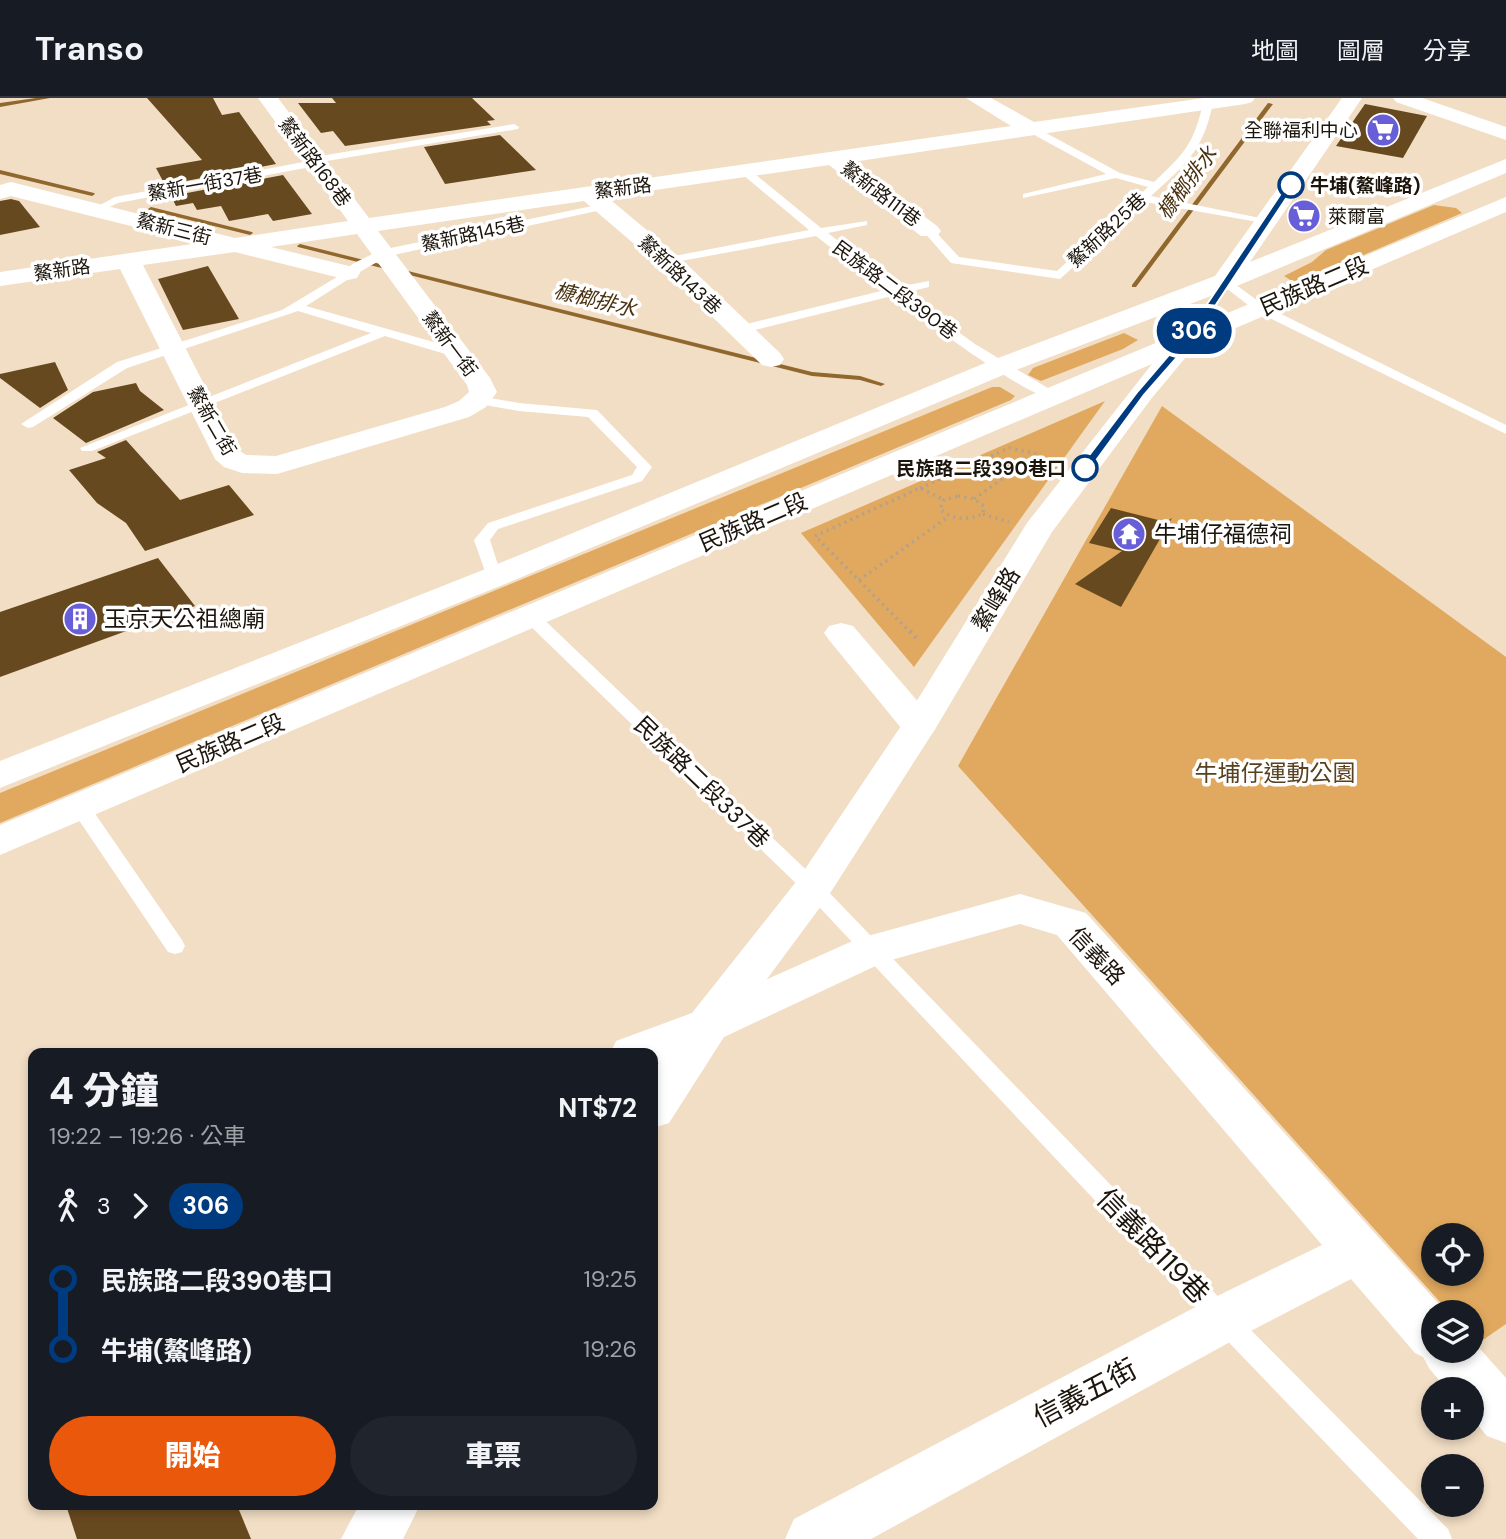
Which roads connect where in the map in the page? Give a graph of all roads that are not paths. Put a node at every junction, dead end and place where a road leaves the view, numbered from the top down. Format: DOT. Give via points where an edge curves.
graph roads {
  1 [pos="268,98"];
  2 [pos="976,98"];
  3 [pos="1245,98"];
  4 [pos="1352,98"];
  5 [pos="1403,98"];
  6 [pos="1208,103"];
  7 [pos="514,127"];
  8 [pos="1031,129"];
  9 [pos="1501,129"];
  10 [pos="834,158"];
  11 [pos="315,162"];
  12 [pos="1506,164"];
  13 [pos="746,172"];
  14 [pos="1116,175"];
  15 [pos="1460,183"];
  16 [pos="1154,185"];
  17 [pos="0,192"];
  18 [pos="1027,196"];
  19 [pos="1142,198"];
  20 [pos="594,199"];
  21 [pos="1504,205"];
  22 [pos="96,210"];
  23 [pos="1265,222"];
  24 [pos="863,223"];
  25 [pos="363,226"];
  26 [pos="929,231"];
  27 [pos="819,232"];
  28 [pos="235,244"];
  29 [pos="128,260"];
  30 [pos="669,261"];
  31 [pos="386,262"];
  32 [pos="353,269"];
  33 [pos="0,279"];
  34 [pos="1225,281"];
  35 [pos="925,284"];
  36 [pos="897,293"];
  37 [pos="296,307"];
  38 [pos="1261,309"];
  39 [pos="739,330"];
  40 [pos="382,333"];
  41 [pos="1190,336"];
  42 [pos="172,348"];
  43 [pos="457,353"];
  44 [pos="771,359"];
  45 [pos="999,367"];
  46 [pos="1051,396"];
  47 [pos="479,400"];
  48 [pos="200,404"];
  49 [pos="28,424"];
  50 [pos="1506,430"];
  51 [pos="365,440"];
  52 [pos="87,448"];
  53 [pos="494,577"];
  54 [pos="529,615"];
  55 [pos="841,633"];
  56 [pos="919,726"];
  57 [pos="0,775"];
  58 [pos="80,807"];
  59 [pos="0,841"];
  60 [pos="813,888"];
  61 [pos="175,946"];
  62 [pos="872,950"];
  63 [pos="708,1025"];
  64 [pos="648,1048"];
  65 [pos="658,1101"];
  66 [pos="1358,1251"];
  67 [pos="1223,1319"];
  68 [pos="1421,1322"];
  69 [pos="1458,1363"];
  70 [pos="1506,1417"];
  71 [pos="390,1510"];
  72 [pos="370,1539"];
  73 [pos="814,1539"];
  74 [pos="1438,1539"];
  1 -- 11 [label="street, 鰲新路168巷"];
  2 -- 8 [label="street"];
  3 -- 6 [label="street, 鰲新路"];
  4 -- 23 [label="street, 鰲峰路"];
  5 -- 9 [label="street"];
  6 -- 8 [label="street, 鰲新路"];
  6 -- 16 [label="lane, 鰲新路25巷" via="1202,132 1185,159"];
  7 -- 11 [label="lane, 鰲新一街37巷"];
  8 -- 10 [label="street, 鰲新路"];
  8 -- 14 [label="lane"];
  10 -- 13 [label="street, 鰲新路"];
  10 -- 26 [label="street, 鰲新路111巷"];
  11 -- 22 [label="lane, 鰲新一街37巷" via="115,200"];
  11 -- 25 [label="street, 鰲新路168巷"];
  12 -- 15 [label="street, 民族路二段"];
  13 -- 20 [label="street, 鰲新路"];
  13 -- 27 [label="lane, 民族路二段390巷"];
  14 -- 16 [label="lane"];
  14 -- 18 [label="lane"];
  15 -- 21 [label="street"];
  15 -- 34 [label="street, 民族路二段"];
  16 -- 19 [label="lane, 鰲新路25巷"];
  17 -- 22 [label="street, 鰲新三街" via="11,189"];
  19 -- 23 [label="lane"];
  19 -- 26 [label="lane, 鰲新路25巷" via="1060,275 955,260"];
  20 -- 25 [label="street, 鰲新路"];
  20 -- 30 [label="street, 鰲新路143巷"];
  20 -- 31 [label="lane, 鰲新路145巷"];
  21 -- 38 [label="street, 民族路二段"];
  22 -- 28 [label="street, 鰲新三街"];
  23 -- 34 [label="street, 鰲峰路"];
  24 -- 27 [label="lane"];
  25 -- 28 [label="street, 鰲新路"];
  25 -- 31 [label="street, 鰲新一街"];
  27 -- 30 [label="lane"];
  27 -- 36 [label="lane, 民族路二段390巷"];
  28 -- 29 [label="street, 鰲新路"];
  28 -- 32 [label="street, 鰲新三街"];
  29 -- 33 [label="street, 鰲新路"];
  29 -- 42 [label="street, 鰲新二街"];
  30 -- 39 [label="street, 鰲新路143巷"];
  31 -- 32 [label="lane, 鰲新路145巷"];
  31 -- 43 [label="street, 鰲新一街"];
  32 -- 37 [label="lane, 鰲新路145巷"];
  34 -- 38 [label="lane"];
  34 -- 41 [label="street, 鰲峰路"];
  34 -- 45 [label="street, 民族路二段"];
  35 -- 36 [label="lane"];
  36 -- 39 [label="lane"];
  36 -- 45 [label="lane, 民族路二段390巷"];
  37 -- 40 [label="lane"];
  37 -- 42 [label="lane, 鰲新路145巷"];
  38 -- 41 [label="street, 民族路二段"];
  38 -- 50 [label="lane"];
  39 -- 44 [label="street, 鰲新路143巷"];
  40 -- 43 [label="lane"];
  40 -- 48 [label="lane"];
  41 -- 46 [label="street, 民族路二段"];
  41 -- 56 [label="street, 鰲峰路" via="1038,530"];
  42 -- 48 [label="street, 鰲新二街"];
  42 -- 49 [label="lane, 鰲新路145巷" via="122,365"];
  43 -- 47 [label="street, 鰲新一街" via="480,384"];
  45 -- 46 [label="lane, 民族路二段390巷"];
  45 -- 53 [label="street, 民族路二段"];
  46 -- 54 [label="street, 民族路二段"];
  47 -- 51 [label="street, 鰲新一街" via="470,408"];
  47 -- 53 [label="lane" via="592,413 645,467 637,478 493,526 482,540"];
  48 -- 51 [label="street, 鰲新二街" via="225,453 242,464 277,465"];
  48 -- 52 [label="lane"];
  53 -- 57 [label="street, 民族路二段"];
  54 -- 58 [label="street, 民族路二段"];
  54 -- 60 [label="lane, 民族路二段337巷"];
  55 -- 56 [label="street"];
  56 -- 60 [label="street, 鰲峰路"];
  58 -- 59 [label="street, 民族路二段"];
  58 -- 61 [label="lane"];
  60 -- 62 [label="lane, 民族路二段337巷"];
  60 -- 63 [label="street, 鰲峰路"];
  62 -- 63 [label="street, 信義路"];
  62 -- 66 [label="street, 信義路" via="1020,909 1071,925"];
  62 -- 67 [label="lane, 信義路119巷"];
  63 -- 64 [label="street, 信義路"];
  63 -- 65 [label="street, 鰲峰路"];
  66 -- 67 [label="street, 信義五街"];
  66 -- 68 [label="street, 信義路"];
  67 -- 73 [label="street, 信義五街"];
  67 -- 74 [label="lane, 信義路119巷"];
  69 -- 70 [label="street"];
  71 -- 72 [label="street"];
}
